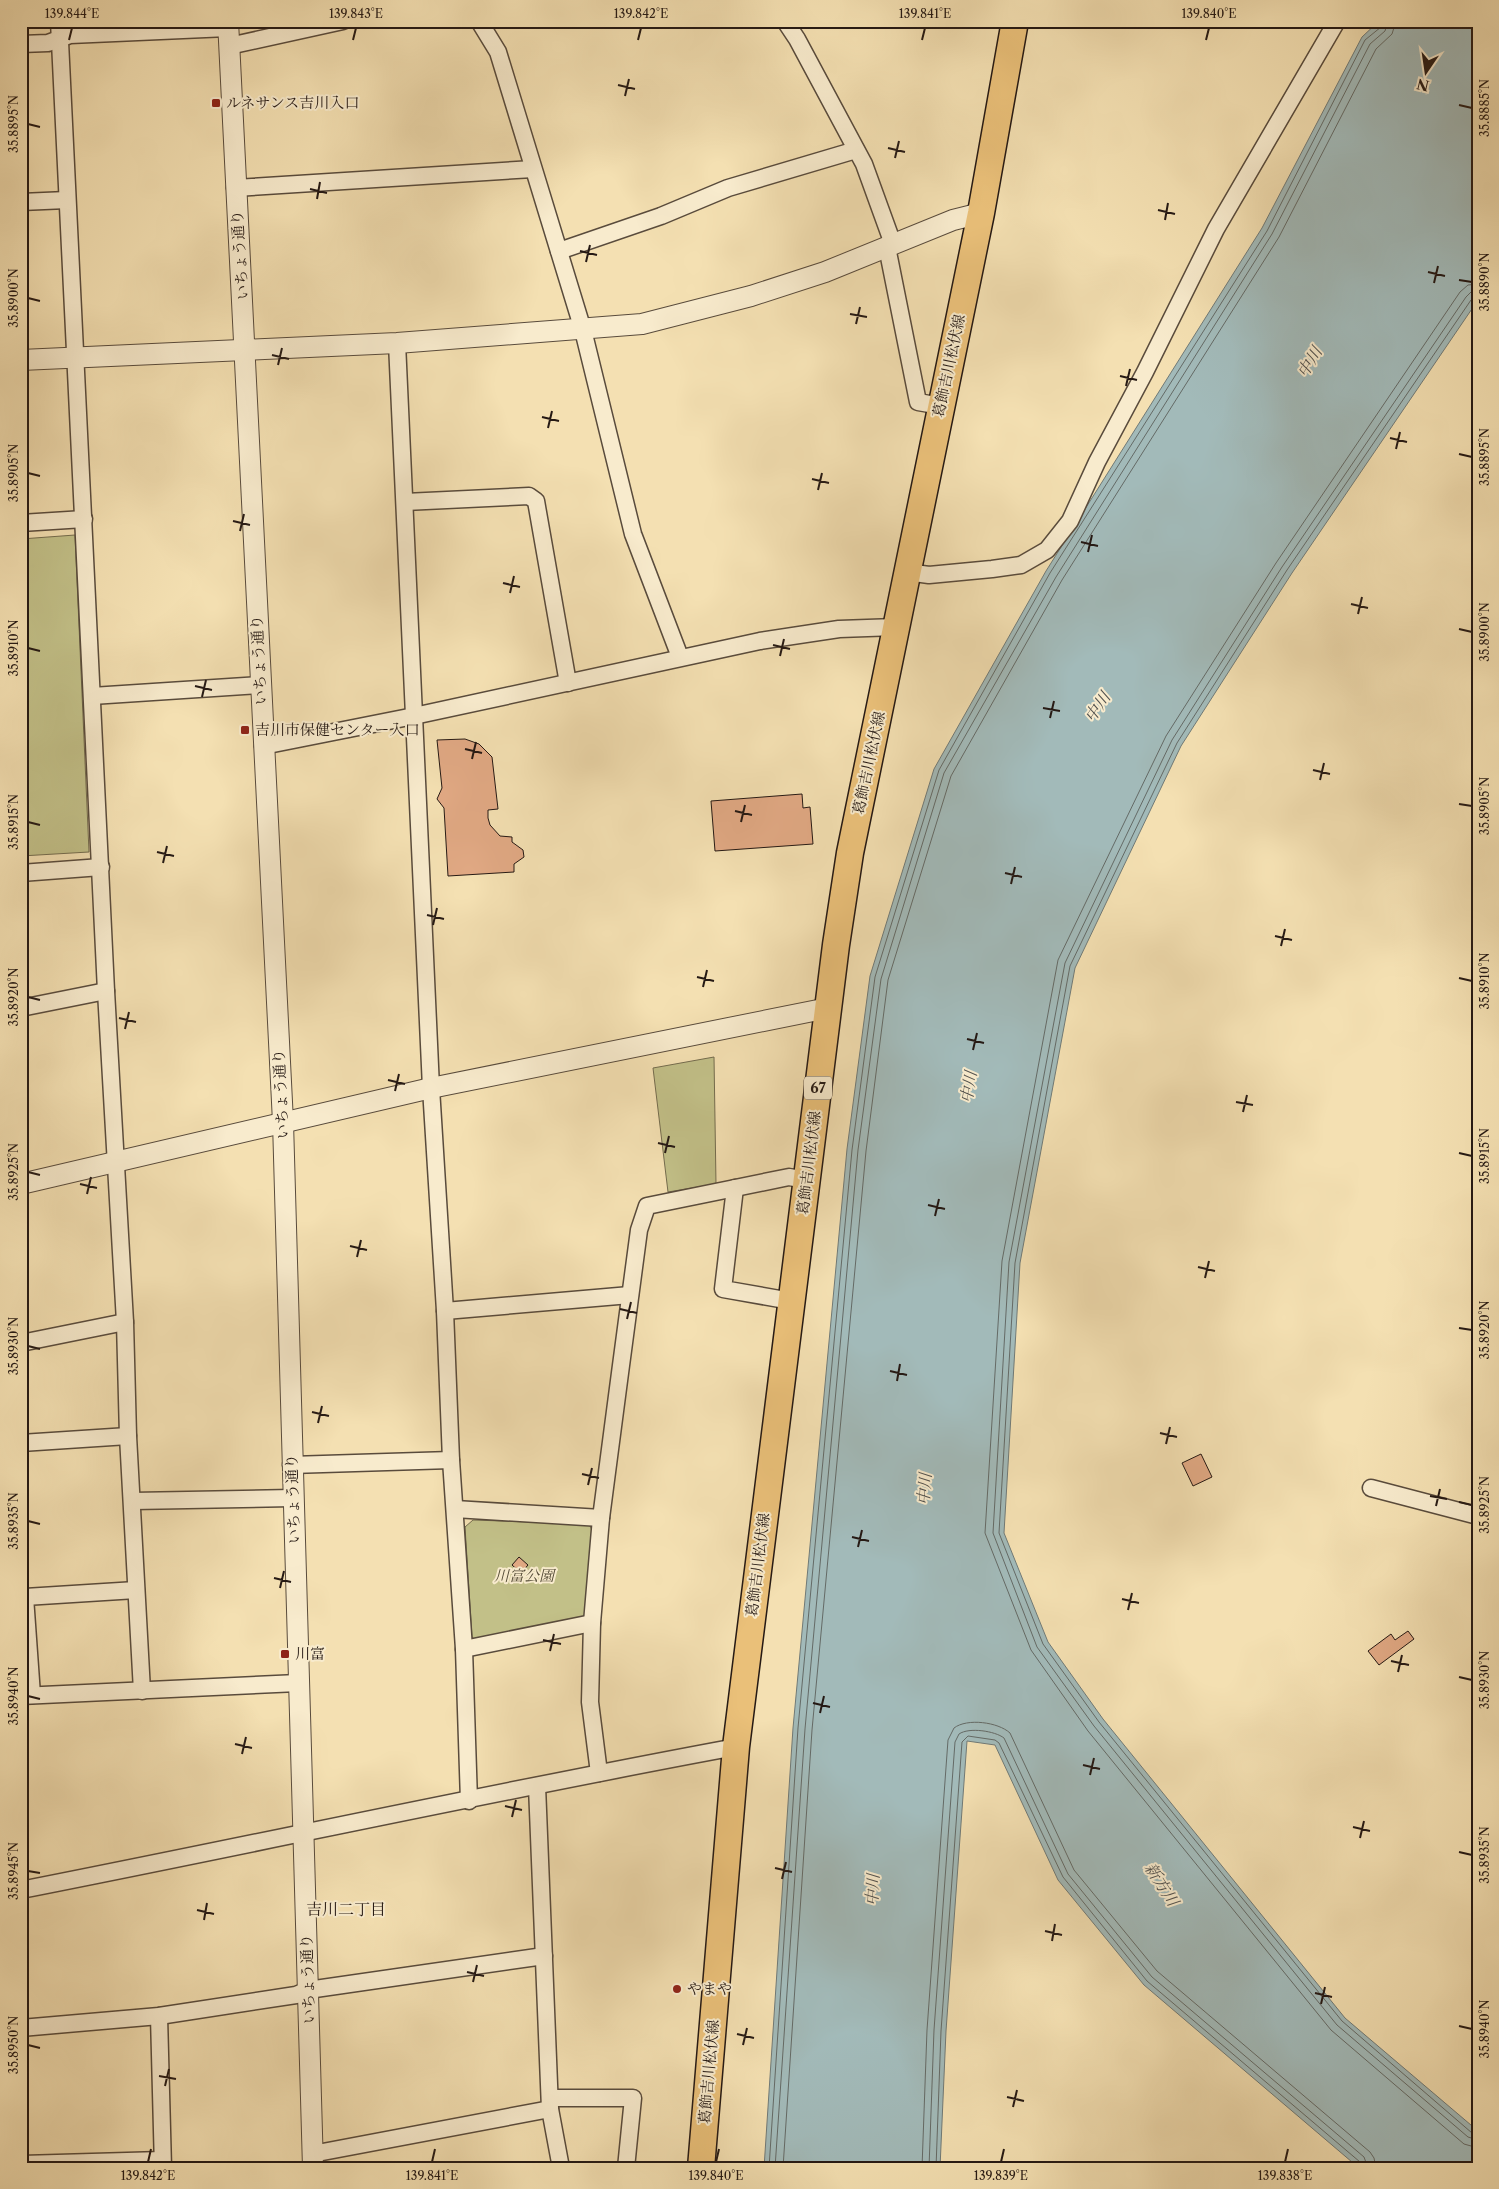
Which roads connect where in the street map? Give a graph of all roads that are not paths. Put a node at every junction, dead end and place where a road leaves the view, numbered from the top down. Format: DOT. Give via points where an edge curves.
graph roads {
  1 [pos="60,21"];
  2 [pos="344,21"];
  3 [pos="479,21"];
  4 [pos="785,21"];
  5 [pos="1015,21"];
  6 [pos="1337,21"];
  7 [pos="228,32"];
  8 [pos="60,40"];
  9 [pos="21,44"];
  10 [pos="856,150"];
  11 [pos="533,169"];
  12 [pos="235,188"];
  13 [pos="67,200"];
  14 [pos="21,202"];
  15 [pos="981,213"];
  16 [pos="890,246"];
  17 [pos="559,251"];
  18 [pos="583,330"];
  19 [pos="397,342"];
  20 [pos="246,350"];
  21 [pos="74,358"];
  22 [pos="21,360"];
  23 [pos="941,406"];
  24 [pos="405,502"];
  25 [pos="84,518"];
  26 [pos="21,523"];
  27 [pos="908,572"];
  28 [pos="896,627"];
  29 [pos="680,657"];
  30 [pos="568,683"];
  31 [pos="260,685"];
  32 [pos="92,696"];
  33 [pos="414,716"];
  34 [pos="263,746"];
  35 [pos="101,867"];
  36 [pos="21,873"];
  37 [pos="106,991"];
  38 [pos="21,1008"];
  39 [pos="828,1008"];
  40 [pos="431,1088"];
  41 [pos="283,1122"];
  42 [pos="115,1161"];
  43 [pos="807,1180"];
  44 [pos="21,1184"];
  45 [pos="735,1188"];
  46 [pos="630,1295"];
  47 [pos="791,1301"];
  48 [pos="445,1310"];
  49 [pos="125,1322"];
  50 [pos="21,1342"];
  51 [pos="128,1436"];
  52 [pos="21,1443"];
  53 [pos="450,1460"];
  54 [pos="292,1466"];
  55 [pos="1371,1488"];
  56 [pos="292,1498"];
  57 [pos="133,1500"];
  58 [pos="455,1509"];
  59 [pos="1478,1516"];
  60 [pos="601,1518"];
  61 [pos="136,1590"];
  62 [pos="592,1623"];
  63 [pos="464,1649"];
  64 [pos="298,1683"];
  65 [pos="142,1691"];
  66 [pos="27,1695"];
  67 [pos="736,1747"];
  68 [pos="599,1772"];
  69 [pos="537,1786"];
  70 [pos="469,1801"];
  71 [pos="304,1835"];
  72 [pos="21,1890"];
  73 [pos="544,1956"];
  74 [pos="308,1990"];
  75 [pos="159,2016"];
  76 [pos="21,2028"];
  77 [pos="551,2103"];
  78 [pos="312,2161"];
  79 [pos="22,2164"];
  80 [pos="163,2164"];
  81 [pos="561,2168"];
  82 [pos="626,2168"];
  83 [pos="701,2168"];
  1 -- 8 [label="street"];
  2 -- 7 [label="street"];
  3 -- 11 [label="street" via="498,52"];
  4 -- 10 [label="street"];
  5 -- 15 [label="main road, 葛飾吉川松伏線 / 67"];
  6 -- 27 [label="street" via="1216,229 1070,521 1047,550 1020,565 928,575"];
  7 -- 8 [label="street" via="70,35"];
  7 -- 12 [label="street, いちょう通り"];
  8 -- 9 [label="street" via="48,44"];
  8 -- 13 [label="street"];
  10 -- 16 [label="street"];
  10 -- 17 [label="street" via="728,188 661,216"];
  11 -- 12 [label="street"];
  11 -- 17 [label="street"];
  12 -- 20 [label="street, いちょう通り"];
  13 -- 14 [label="street"];
  13 -- 21 [label="street"];
  15 -- 16 [label="street" via="953,220"];
  15 -- 23 [label="main road, 葛飾吉川松伏線 / 67"];
  16 -- 18 [label="street" via="825,272 687,314 642,324"];
  16 -- 23 [label="street" via="918,402"];
  17 -- 18 [label="street"];
  18 -- 19 [label="street"];
  18 -- 29 [label="street" via="633,534"];
  19 -- 20 [label="street"];
  19 -- 24 [label="street"];
  20 -- 21 [label="street"];
  20 -- 31 [label="street, いちょう通り"];
  21 -- 22 [label="street"];
  21 -- 25 [label="street"];
  23 -- 27 [label="main road, 葛飾吉川松伏線 / 67"];
  24 -- 30 [label="street" via="529,496 536,501"];
  24 -- 33 [label="street"];
  25 -- 26 [label="street"];
  25 -- 32 [label="street"];
  27 -- 28 [label="main road, 葛飾吉川松伏線 / 67"];
  28 -- 29 [label="street" via="839,629"];
  28 -- 39 [label="main road, 葛飾吉川松伏線 / 67" via="850,853"];
  29 -- 30 [label="street"];
  30 -- 33 [label="street"];
  31 -- 32 [label="street"];
  31 -- 34 [label="street, いちょう通り"];
  32 -- 35 [label="street"];
  33 -- 34 [label="street"];
  33 -- 40 [label="street"];
  34 -- 41 [label="street, いちょう通り"];
  35 -- 36 [label="street"];
  35 -- 37 [label="street"];
  37 -- 38 [label="street"];
  37 -- 42 [label="street"];
  39 -- 40 [label="street"];
  39 -- 43 [label="main road, 葛飾吉川松伏線 / 67"];
  40 -- 41 [label="street"];
  40 -- 48 [label="street"];
  41 -- 42 [label="street"];
  41 -- 54 [label="street, いちょう通り"];
  42 -- 44 [label="street"];
  42 -- 49 [label="street"];
  43 -- 45 [label="street" via="789,1177"];
  43 -- 47 [label="main road, 葛飾吉川松伏線 / 67"];
  45 -- 46 [label="street" via="647,1206"];
  45 -- 47 [label="street" via="723,1290"];
  46 -- 48 [label="street"];
  46 -- 60 [label="street"];
  47 -- 67 [label="main road, 葛飾吉川松伏線 / 67"];
  48 -- 53 [label="street"];
  49 -- 50 [label="street"];
  49 -- 51 [label="street"];
  51 -- 52 [label="street"];
  51 -- 57 [label="street"];
  53 -- 54 [label="street"];
  53 -- 58 [label="street"];
  54 -- 56 [label="street, いちょう通り"];
  55 -- 59 [label="street"];
  56 -- 57 [label="street"];
  56 -- 64 [label="street, いちょう通り"];
  57 -- 61 [label="street"];
  58 -- 60 [label="street"];
  58 -- 63 [label="street"];
  60 -- 62 [label="street"];
  61 -- 65 [label="street"];
  61 -- 66 [label="street" via="25,1597"];
  62 -- 63 [label="street"];
  62 -- 68 [label="street" via="589,1694"];
  63 -- 70 [label="street"];
  64 -- 65 [label="street"];
  64 -- 71 [label="street, いちょう通り"];
  65 -- 66 [label="street"];
  67 -- 68 [label="street"];
  67 -- 83 [label="main road, 葛飾吉川松伏線 / 67"];
  68 -- 69 [label="street"];
  69 -- 70 [label="street"];
  69 -- 73 [label="street"];
  70 -- 71 [label="street"];
  71 -- 72 [label="street"];
  71 -- 74 [label="street, いちょう通り"];
  73 -- 74 [label="street"];
  73 -- 77 [label="street"];
  74 -- 75 [label="street" via="296,1995"];
  74 -- 78 [label="street, いちょう通り"];
  75 -- 76 [label="street"];
  75 -- 80 [label="street"];
  77 -- 78 [label="street"];
  77 -- 81 [label="street"];
  77 -- 82 [label="street" via="633,2098"];
  79 -- 80 [label="street"];
}
